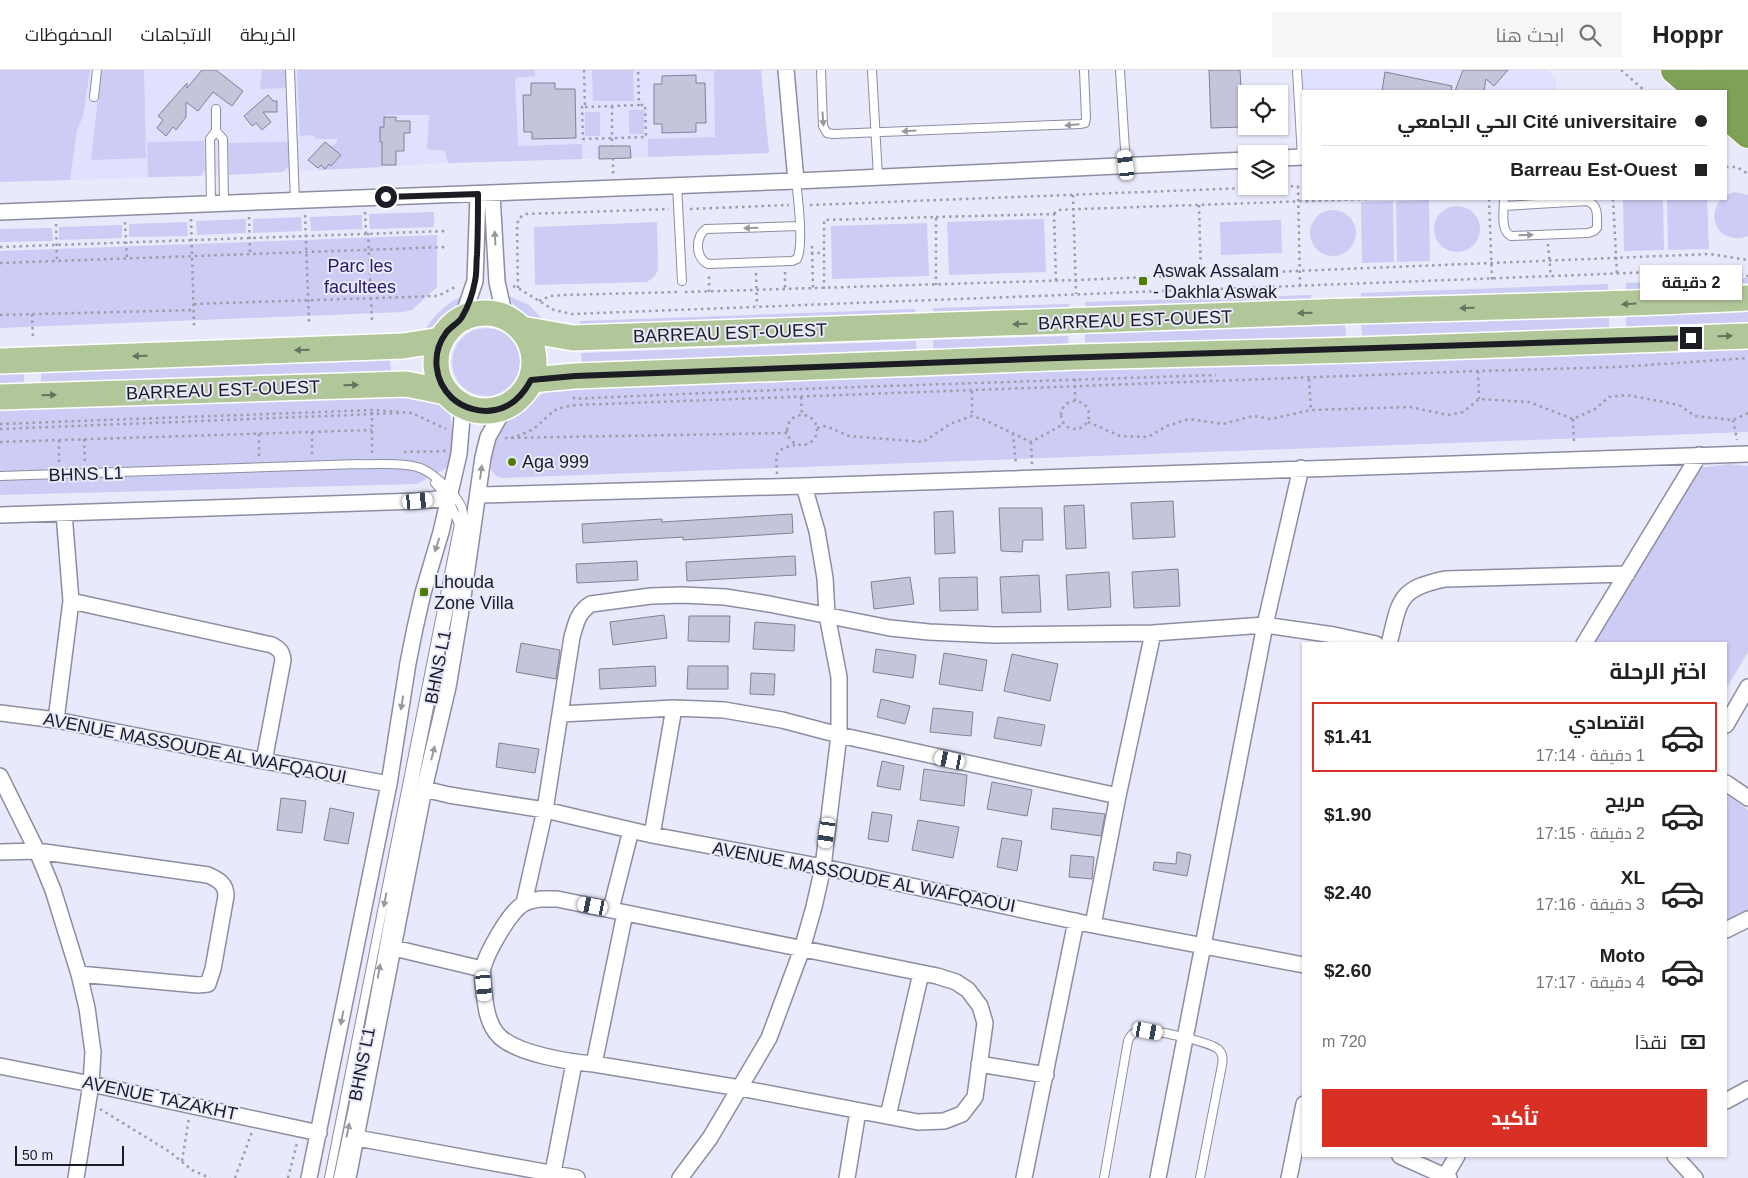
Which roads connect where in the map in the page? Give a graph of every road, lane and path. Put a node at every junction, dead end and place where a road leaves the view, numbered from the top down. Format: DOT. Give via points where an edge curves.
graph roads {
  1 [pos="97,70"];
  2 [pos="290,70"];
  3 [pos="584,70"];
  4 [pos="638,70"];
  5 [pos="786,70"];
  6 [pos="822,70"];
  7 [pos="872,70"];
  8 [pos="1084,70"];
  9 [pos="1120,70"];
  10 [pos="1297,70"];
  11 [pos="1621,70"];
  12 [pos="1675,70"];
  13 [pos="1711,70"];
  14 [pos="1644,90"];
  15 [pos="1698,90"];
  16 [pos="94,97"];
  17 [pos="1748,102"];
  18 [pos="639,105"];
  19 [pos="612,106"];
  20 [pos="585,107"];
  21 [pos="216,109"];
  22 [pos="1727,116"];
  23 [pos="216,131"];
  24 [pos="875,132"];
  25 [pos="1748,134"];
  26 [pos="612,138"];
  27 [pos="1302,142"];
  28 [pos="612,146"];
  29 [pos="1302,157"];
  30 [pos="1288,158"];
  31 [pos="1238,160"];
  32 [pos="1126,165"];
  33 [pos="1727,167"];
  34 [pos="1748,174"];
  35 [pos="878,177"];
  36 [pos="796,181"];
  37 [pos="677,185"];
  38 [pos="1298,186"];
  39 [pos="1302,186"];
  40 [pos="485,194"];
  41 [pos="1073,196"];
  42 [pos="1332,200"];
  43 [pos="1489,200"];
  44 [pos="1613,200"];
  45 [pos="295,201"];
  46 [pos="1298,201"];
  47 [pos="1504,202"];
  48 [pos="217,204"];
  49 [pos="799,205"];
  50 [pos="1199,205"];
  51 [pos="678,209"];
  52 [pos="1073,210"];
  53 [pos="0,212"];
  54 [pos="365,212"];
  55 [pos="306,214"];
  56 [pos="1054,214"];
  57 [pos="249,217"];
  58 [pos="936,217"];
  59 [pos="191,219"];
  60 [pos="125,222"];
  61 [pos="56,224"];
  62 [pos="799,226"];
  63 [pos="446,231"];
  64 [pos="367,234"];
  65 [pos="1548,234"];
  66 [pos="306,236"];
  67 [pos="250,238"];
  68 [pos="192,240"];
  69 [pos="126,242"];
  70 [pos="56,245"];
  71 [pos="0,247"];
  72 [pos="446,247"];
  73 [pos="369,249"];
  74 [pos="307,251"];
  75 [pos="250,253"];
  76 [pos="799,253"];
  77 [pos="824,253"];
  78 [pos="192,256"];
  79 [pos="1616,258"];
  80 [pos="127,259"];
  81 [pos="1748,260"];
  82 [pos="57,261"];
  83 [pos="785,261"];
  84 [pos="1549,261"];
  85 [pos="756,262"];
  86 [pos="0,263"];
  87 [pos="709,264"];
  88 [pos="1492,264"];
  89 [pos="1300,271"];
  90 [pos="1617,274"];
  91 [pos="1201,275"];
  92 [pos="1748,276"];
  93 [pos="1551,278"];
  94 [pos="1076,280"];
  95 [pos="1492,280"];
  96 [pos="682,281"];
  97 [pos="1056,281"];
  98 [pos="497,282"];
  99 [pos="936,285"];
  100 [pos="1300,286"];
  101 [pos="518,288"];
  102 [pos="824,289"];
  103 [pos="447,290"];
  104 [pos="756,290"];
  105 [pos="785,290"];
  106 [pos="709,292"];
  107 [pos="1076,294"];
  108 [pos="371,297"];
  109 [pos="1748,298"];
  110 [pos="308,300"];
  111 [pos="539,301"];
  112 [pos="194,304"];
  113 [pos="757,306"];
  114 [pos="194,310"];
  115 [pos="32,314"];
  116 [pos="0,315"];
  117 [pos="462,319"];
  118 [pos="372,320"];
  119 [pos="309,322"];
  120 [pos="514,323"];
  121 [pos="194,326"];
  122 [pos="1748,336"];
  123 [pos="441,340"];
  124 [pos="1748,358"];
  125 [pos="33,360"];
  126 [pos="0,362"];
  127 [pos="1478,371"];
  128 [pos="1220,375"];
  129 [pos="1309,378"];
  130 [pos="541,379"];
  131 [pos="1075,379"];
  132 [pos="1075,387"];
  133 [pos="972,391"];
  134 [pos="447,395"];
  135 [pos="0,397"];
  136 [pos="801,398"];
  137 [pos="1479,399"];
  138 [pos="1075,401"];
  139 [pos="505,407"];
  140 [pos="1311,410"];
  141 [pos="373,412"];
  142 [pos="412,413"];
  143 [pos="1748,413"];
  144 [pos="802,416"];
  145 [pos="972,416"];
  146 [pos="1573,419"];
  147 [pos="1733,420"];
  148 [pos="1088,422"];
  149 [pos="0,424"];
  150 [pos="1064,424"];
  151 [pos="817,428"];
  152 [pos="0,429"];
  153 [pos="372,430"];
  154 [pos="449,430"];
  155 [pos="312,432"];
  156 [pos="787,433"];
  157 [pos="1012,433"];
  158 [pos="259,434"];
  159 [pos="84,439"];
  160 [pos="58,440"];
  161 [pos="0,442"];
  162 [pos="1031,442"];
  163 [pos="447,444"];
  164 [pos="797,444"];
  165 [pos="372,453"];
  166 [pos="1744,453"];
  167 [pos="1699,455"];
  168 [pos="312,456"];
  169 [pos="259,458"];
  170 [pos="1575,459"];
  171 [pos="59,464"];
  172 [pos="85,464"];
  173 [pos="1301,468"];
  174 [pos="0,476"];
  175 [pos="437,478"];
  176 [pos="1017,478"];
  177 [pos="1033,478"];
  178 [pos="0,481"];
  179 [pos="778,486"];
  180 [pos="804,486"];
  181 [pos="448,494"];
  182 [pos="478,495"];
  183 [pos="64,513"];
  184 [pos="0,515"];
  185 [pos="1627,574"];
  186 [pos="71,601"];
  187 [pos="827,615"];
  188 [pos="1265,625"];
  189 [pos="1153,633"];
  190 [pos="1367,642"];
  191 [pos="1390,642"];
  192 [pos="1585,642"];
  193 [pos="1748,687"];
  194 [pos="674,708"];
  195 [pos="0,713"];
  196 [pos="561,714"];
  197 [pos="56,720"];
  198 [pos="1727,723"];
  199 [pos="838,735"];
  200 [pos="264,762"];
  201 [pos="0,776"];
  202 [pos="390,784"];
  203 [pos="1727,784"];
  204 [pos="424,789"];
  205 [pos="1118,796"];
  206 [pos="1748,798"];
  207 [pos="545,810"];
  208 [pos="632,830"];
  209 [pos="652,836"];
  210 [pos="37,851"];
  211 [pos="0,852"];
  212 [pos="823,867"];
  213 [pos="524,903"];
  214 [pos="618,911"];
  215 [pos="1748,919"];
  216 [pos="1076,921"];
  217 [pos="1093,925"];
  218 [pos="1727,930"];
  219 [pos="1203,945"];
  220 [pos="394,948"];
  221 [pos="802,950"];
  222 [pos="1302,964"];
  223 [pos="482,969"];
  224 [pos="921,973"];
  225 [pos="79,974"];
  226 [pos="1186,1038"];
  227 [pos="574,1062"];
  228 [pos="594,1064"];
  229 [pos="979,1064"];
  230 [pos="0,1066"];
  231 [pos="1046,1075"];
  232 [pos="91,1084"];
  233 [pos="740,1088"];
  234 [pos="1748,1089"];
  235 [pos="1727,1100"];
  236 [pos="88,1102"];
  237 [pos="192,1105"];
  238 [pos="858,1112"];
  239 [pos="888,1116"];
  240 [pos="257,1119"];
  241 [pos="302,1128"];
  242 [pos="1302,1128"];
  243 [pos="320,1133"];
  244 [pos="357,1138"];
  245 [pos="1402,1157"];
  246 [pos="1456,1157"];
  247 [pos="1676,1157"];
  248 [pos="182,1161"];
  249 [pos="553,1172"];
  250 [pos="1446,1177"];
  251 [pos="76,1178"];
  252 [pos="210,1178"];
  253 [pos="235,1178"];
  254 [pos="288,1178"];
  255 [pos="309,1178"];
  256 [pos="329,1178"];
  257 [pos="338,1178"];
  258 [pos="348,1178"];
  259 [pos="577,1178"];
  260 [pos="680,1178"];
  261 [pos="847,1178"];
  262 [pos="1024,1178"];
  263 [pos="1104,1178"];
  264 [pos="1158,1178"];
  265 [pos="1200,1178"];
  266 [pos="1289,1178"];
  267 [pos="1695,1178"];
  1 -- 16 [label="lane"];
  2 -- 45 [label="lane"];
  3 -- 20 [label="path"];
  4 -- 18 [label="path"];
  5 -- 36 [label="street"];
  6 -- 24 [label="lane, one-way" via="827,133"];
  7 -- 24 [label="lane"];
  8 -- 24 [label="lane, one-way" via="1085,123"];
  9 -- 32 [label="lane"];
  10 -- 27 [label="lane"];
  11 -- 14 [label="path"];
  12 -- 15 [label="highway"];
  13 -- 17 [label="highway"];
  18 -- 19 [label="path"];
  18 -- 26 [label="path" via="646,105 646,137"];
  19 -- 20 [label="path"];
  19 -- 26 [label="path"];
  20 -- 26 [label="path" via="582,107 582,139"];
  21 -- 23 [label="lane"];
  22 -- 25 [label="highway"];
  23 -- 48 [label="lane" via="210,139"];
  23 -- 48 [label="lane" via="223,139"];
  24 -- 35 [label="lane"];
  26 -- 28 [label="path"];
  29 -- 30 [label="street"];
  31 -- 32 [label="street"];
  32 -- 35 [label="street"];
  33 -- 34 [label="path" via="1737,167"];
  35 -- 36 [label="street"];
  36 -- 37 [label="street"];
  36 -- 49 [label="lane"];
  37 -- 40 [label="street"];
  37 -- 51 [label="lane"];
  38 -- 39 [label="path"];
  38 -- 41 [label="path"];
  38 -- 46 [label="path"];
  40 -- 45 [label="street"];
  98 -- 40 [label="street, one-way"];
  40 -- 117 [label="street" via="475,281"];
  41 -- 49 [label="path"];
  41 -- 52 [label="path"];
  42 -- 46 [label="path"];
  43 -- 88 [label="path"];
  44 -- 79 [label="path"];
  45 -- 48 [label="street"];
  46 -- 50 [label="path"];
  46 -- 89 [label="path"];
  47 -- 65 [label="lane, one-way" via="1506,234"];
  47 -- 65 [label="lane" via="1593,203 1597,228 1594,231"];
  48 -- 53 [label="street"];
  49 -- 51 [label="path"];
  49 -- 62 [label="lane"];
  50 -- 52 [label="path"];
  50 -- 91 [label="path"];
  51 -- 96 [label="lane"];
  51 -- 101 [label="path" via="526,214 517,225"];
  52 -- 56 [label="path" via="1058,210"];
  52 -- 94 [label="path"];
  54 -- 64 [label="path"];
  55 -- 66 [label="path"];
  56 -- 58 [label="path"];
  56 -- 97 [label="path"];
  57 -- 67 [label="path"];
  58 -- 77 [label="path" via="824,220"];
  58 -- 99 [label="path"];
  59 -- 68 [label="path"];
  60 -- 69 [label="path"];
  61 -- 70 [label="path"];
  62 -- 76 [label="lane"];
  62 -- 87 [label="lane, one-way" via="706,230 699,239 699,256 702,262"];
  63 -- 64 [label="path"];
  64 -- 66 [label="path"];
  64 -- 73 [label="path"];
  65 -- 84 [label="path"];
  66 -- 67 [label="path"];
  66 -- 74 [label="path"];
  67 -- 68 [label="path"];
  67 -- 75 [label="path"];
  68 -- 69 [label="path"];
  68 -- 78 [label="path"];
  69 -- 70 [label="path"];
  69 -- 80 [label="path"];
  70 -- 71 [label="path"];
  70 -- 82 [label="path"];
  72 -- 73 [label="path"];
  73 -- 74 [label="path"];
  73 -- 108 [label="path"];
  74 -- 75 [label="path"];
  74 -- 110 [label="path"];
  75 -- 78 [label="path"];
  76 -- 77 [label="path"];
  76 -- 83 [label="lane" via="797,259"];
  77 -- 102 [label="path"];
  78 -- 80 [label="path"];
  78 -- 112 [label="path"];
  79 -- 81 [label="path" via="1710,254"];
  79 -- 84 [label="path"];
  79 -- 90 [label="path"];
  80 -- 82 [label="path"];
  82 -- 86 [label="path"];
  83 -- 85 [label="lane"];
  83 -- 105 [label="path"];
  84 -- 88 [label="path"];
  84 -- 93 [label="path"];
  85 -- 87 [label="lane"];
  85 -- 104 [label="path"];
  87 -- 106 [label="path"];
  88 -- 89 [label="path"];
  88 -- 95 [label="path"];
  89 -- 91 [label="path"];
  89 -- 100 [label="path"];
  90 -- 92 [label="path" via="1706,270"];
  90 -- 93 [label="path"];
  91 -- 94 [label="path"];
  93 -- 95 [label="path"];
  94 -- 97 [label="path"];
  94 -- 107 [label="path"];
  95 -- 100 [label="path"];
  97 -- 99 [label="path"];
  98 -- 101 [label="path"];
  98 -- 120 [label="street"];
  99 -- 102 [label="path"];
  100 -- 107 [label="path"];
  101 -- 111 [label="path"];
  102 -- 105 [label="path"];
  103 -- 108 [label="path" via="438,296"];
  104 -- 105 [label="path"];
  104 -- 106 [label="path"];
  104 -- 113 [label="path"];
  106 -- 111 [label="path" via="564,295"];
  107 -- 113 [label="path"];
  108 -- 110 [label="path"];
  108 -- 118 [label="path"];
  109 -- 120 [label="main road, BARREAU EST-OUEST, one-way" via="1618,305 572,338"];
  110 -- 112 [label="path"];
  110 -- 119 [label="path"];
  111 -- 113 [label="path" via="554,310 572,314"];
  112 -- 114 [label="path"];
  114 -- 115 [label="path"];
  114 -- 121 [label="path"];
  115 -- 116 [label="path"];
  115 -- 125 [label="path"];
  117 -- 120 [label="main road" via="483,313 495,314"];
  117 -- 123 [label="main road"];
  120 -- 130 [label="main road" via="528,338"];
  130 -- 122 [label="main road, BARREAU EST-OUEST, one-way" via="926,362"];
  123 -- 125 [label="main road, BARREAU EST-OUEST, one-way" via="403,346"];
  123 -- 134 [label="main road" via="436,367"];
  124 -- 127 [label="path" via="1619,367"];
  125 -- 126 [label="main road, BARREAU EST-OUEST"];
  127 -- 129 [label="path"];
  127 -- 137 [label="path"];
  128 -- 131 [label="path"];
  129 -- 132 [label="path"];
  129 -- 140 [label="path"];
  130 -- 131 [label="path" via="576,399"];
  130 -- 139 [label="main road"];
  131 -- 132 [label="path"];
  132 -- 133 [label="path"];
  132 -- 138 [label="path"];
  133 -- 136 [label="path"];
  133 -- 145 [label="path"];
  135 -- 134 [label="main road, BARREAU EST-OUEST, one-way" via="406,384"];
  134 -- 139 [label="main road" via="484,411"];
  134 -- 142 [label="path"];
  134 -- 181 [label="street" via="459,454"];
  136 -- 144 [label="path"];
  136 -- 156 [label="path" via="561,407 537,426 511,438"];
  137 -- 140 [label="path" via="1463,412 1448,415 1410,407"];
  137 -- 146 [label="path" via="1529,402"];
  138 -- 148 [label="path" via="1086,406 1090,417"];
  138 -- 150 [label="path" via="1069,402 1062,410"];
  182 -- 139 [label="street, one-way" via="488,436"];
  140 -- 148 [label="path" via="1271,419 1254,416 1223,424 1189,419 1148,437 1120,436"];
  141 -- 142 [label="path"];
  141 -- 149 [label="path"];
  141 -- 152 [label="path"];
  141 -- 153 [label="path"];
  142 -- 154 [label="path"];
  143 -- 147 [label="path"];
  144 -- 151 [label="path" via="811,419"];
  144 -- 156 [label="path" via="792,419"];
  145 -- 151 [label="path" via="950,424 922,442 849,436 826,426"];
  145 -- 157 [label="path"];
  146 -- 147 [label="path" via="1609,398 1627,395 1679,405 1695,416"];
  146 -- 170 [label="path"];
  147 -- 166 [label="path"];
  148 -- 150 [label="path" via="1078,429"];
  150 -- 162 [label="path"];
  151 -- 164 [label="path" via="811,442"];
  153 -- 155 [label="path"];
  153 -- 165 [label="path"];
  155 -- 158 [label="path"];
  155 -- 168 [label="path"];
  156 -- 164 [label="path"];
  157 -- 162 [label="path"];
  157 -- 176 [label="path"];
  158 -- 159 [label="path"];
  158 -- 169 [label="path"];
  159 -- 160 [label="path"];
  159 -- 172 [label="path"];
  160 -- 161 [label="path"];
  160 -- 171 [label="path"];
  162 -- 177 [label="path"];
  163 -- 175 [label="path"];
  164 -- 179 [label="path" via="783,448 776,455"];
  166 -- 167 [label="street"];
  167 -- 170 [label="street"];
  167 -- 185 [label="street"];
  170 -- 173 [label="street"];
  173 -- 177 [label="street"];
  173 -- 188 [label="street"];
  174 -- 175 [label="lane, BHNS L1" via="359,464 418,467"];
  175 -- 181 [label="lane, BHNS L1"];
  176 -- 177 [label="street"];
  176 -- 180 [label="street"];
  178 -- 181 [label="lane, BHNS L1" via="404,468 419,472"];
  179 -- 180 [label="street"];
  179 -- 182 [label="street"];
  180 -- 187 [label="street" via="817,530"];
  181 -- 183 [label="street" via="418,501"];
  181 -- 202 [label="street, one-way" via="413,637"];
  181 -- 256 [label="lane, BHNS L1, one-way" via="459,524"];
  257 -- 181 [label="lane, BHNS L1, one-way" via="464,535 461,506"];
  204 -- 182 [label="street, one-way" via="448,688"];
  183 -- 184 [label="street"];
  183 -- 186 [label="street"];
  185 -- 191 [label="street" via="1445,578 1423,583 1408,592 1399,604"];
  185 -- 192 [label="street"];
  186 -- 197 [label="street"];
  186 -- 200 [label="street" via="279,649 282,666"];
  187 -- 189 [label="street" via="890,628 963,634"];
  187 -- 196 [label="street" via="734,598 682,595 591,604 580,613 574,629"];
  187 -- 199 [label="street" via="839,677"];
  188 -- 189 [label="street"];
  188 -- 190 [label="street"];
  188 -- 219 [label="street"];
  189 -- 205 [label="street"];
  193 -- 198 [label="street"];
  194 -- 196 [label="street"];
  194 -- 199 [label="street" via="724,710 782,720"];
  194 -- 209 [label="street"];
  195 -- 197 [label="street, AVENUE MASSOUDE AL WAFQAOUI"];
  196 -- 207 [label="street"];
  197 -- 200 [label="street, AVENUE MASSOUDE AL WAFQAOUI"];
  199 -- 205 [label="street"];
  199 -- 212 [label="street"];
  200 -- 202 [label="street, AVENUE MASSOUDE AL WAFQAOUI"];
  201 -- 210 [label="street"];
  202 -- 243 [label="street, one-way"];
  203 -- 206 [label="street"];
  204 -- 207 [label="street, AVENUE MASSOUDE AL WAFQAOUI"];
  204 -- 220 [label="street"];
  205 -- 217 [label="street"];
  207 -- 208 [label="street, AVENUE MASSOUDE AL WAFQAOUI"];
  207 -- 213 [label="street"];
  208 -- 209 [label="street, AVENUE MASSOUDE AL WAFQAOUI"];
  208 -- 214 [label="street"];
  209 -- 212 [label="street, AVENUE MASSOUDE AL WAFQAOUI"];
  210 -- 211 [label="street"];
  210 -- 225 [label="street" via="53,890"];
  210 -- 225 [label="street" via="208,875 218,879 226,889 208,984"];
  212 -- 216 [label="street, AVENUE MASSOUDE AL WAFQAOUI"];
  212 -- 221 [label="street"];
  213 -- 214 [label="street" via="557,899"];
  213 -- 223 [label="street" via="511,914"];
  214 -- 221 [label="street"];
  214 -- 228 [label="street"];
  215 -- 218 [label="street"];
  216 -- 217 [label="street, AVENUE MASSOUDE AL WAFQAOUI"];
  216 -- 231 [label="street"];
  217 -- 219 [label="street, AVENUE MASSOUDE AL WAFQAOUI"];
  219 -- 222 [label="street, AVENUE MASSOUDE AL WAFQAOUI"];
  219 -- 226 [label="street"];
  220 -- 223 [label="street"];
  220 -- 244 [label="street"];
  221 -- 224 [label="street"];
  221 -- 233 [label="street" via="768,1038"];
  223 -- 227 [label="street" via="485,1004 499,1036 516,1048"];
  224 -- 229 [label="street" via="956,982 968,990 980,1006 985,1023"];
  224 -- 239 [label="street"];
  225 -- 232 [label="street" via="93,1052"];
  226 -- 263 [label="lane" via="1143,1030 1130,1037"];
  226 -- 264 [label="street"];
  226 -- 265 [label="lane" via="1218,1048 1223,1060"];
  227 -- 228 [label="street"];
  227 -- 249 [label="street"];
  228 -- 233 [label="street"];
  229 -- 231 [label="street"];
  229 -- 239 [label="street" via="975,1097 962,1114 944,1121 918,1122"];
  230 -- 232 [label="street, AVENUE TAZAKHT"];
  231 -- 262 [label="street"];
  232 -- 236 [label="street"];
  232 -- 237 [label="street, AVENUE TAZAKHT"];
  233 -- 238 [label="street"];
  233 -- 260 [label="street" via="710,1138"];
  234 -- 235 [label="street"];
  236 -- 248 [label="path"];
  236 -- 251 [label="street"];
  237 -- 240 [label="street, AVENUE TAZAKHT"];
  237 -- 248 [label="path"];
  238 -- 239 [label="street"];
  238 -- 261 [label="street"];
  240 -- 241 [label="street, AVENUE TAZAKHT"];
  240 -- 253 [label="path"];
  241 -- 243 [label="street, AVENUE TAZAKHT"];
  241 -- 254 [label="path"];
  242 -- 266 [label="street"];
  243 -- 255 [label="street"];
  244 -- 249 [label="street"];
  244 -- 258 [label="street"];
  245 -- 250 [label="street"];
  246 -- 250 [label="street"];
  247 -- 267 [label="street"];
  248 -- 252 [label="path" via="192,1170"];
  249 -- 259 [label="street"];
}
